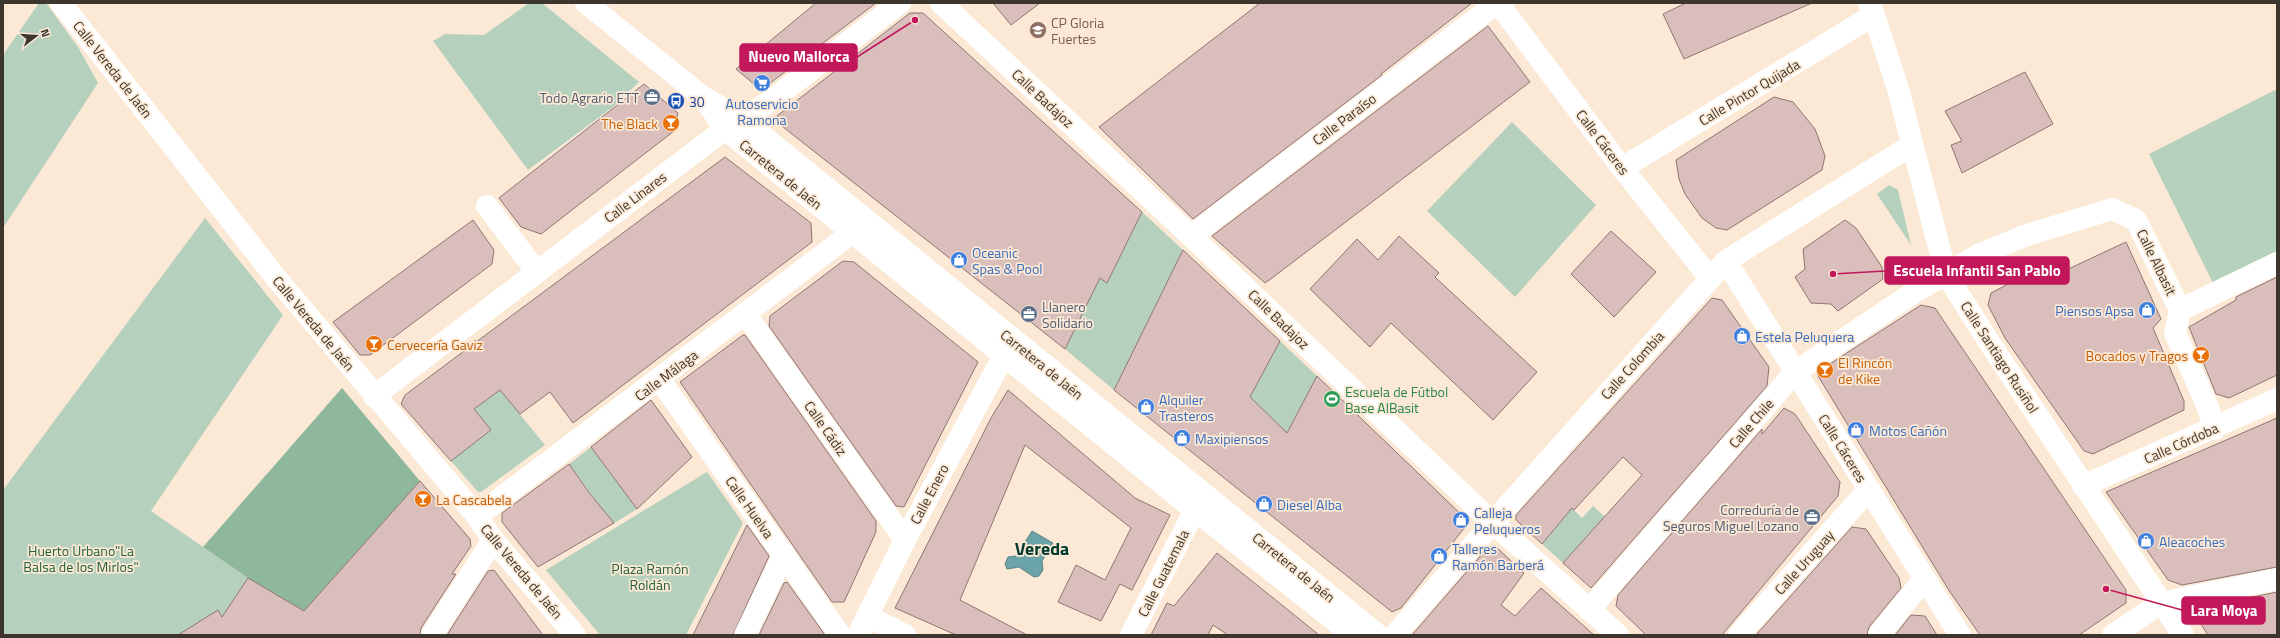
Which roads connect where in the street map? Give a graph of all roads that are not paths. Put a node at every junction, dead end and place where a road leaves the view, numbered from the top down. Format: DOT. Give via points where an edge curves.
graph roads {
  1 [pos="62,3"];
  2 [pos="586,3"];
  3 [pos="900,3"];
  4 [pos="941,3"];
  5 [pos="1498,3"];
  6 [pos="1872,9"];
  7 [pos="734,124"];
  8 [pos="1912,145"];
  9 [pos="1622,168"];
  10 [pos="487,206"];
  11 [pos="853,232"];
  12 [pos="1191,236"];
  13 [pos="1726,261"];
  14 [pos="2277,263"];
  15 [pos="536,271"];
  16 [pos="1946,274"];
  17 [pos="1710,278"];
  18 [pos="2180,310"];
  19 [pos="746,315"];
  20 [pos="1004,355"];
  21 [pos="1795,372"];
  22 [pos="660,380"];
  23 [pos="374,396"];
  24 [pos="2277,399"];
  25 [pos="2214,429"];
  26 [pos="2084,486"];
  27 [pos="1869,489"];
  28 [pos="1199,502"];
  29 [pos="477,516"];
  30 [pos="1492,522"];
  31 [pos="493,540"];
  32 [pos="905,540"];
  33 [pos="784,554"];
  34 [pos="1924,579"];
  35 [pos="2277,579"];
  36 [pos="2161,603"];
  37 [pos="1589,610"];
  38 [pos="862,626"];
  39 [pos="567,631"];
  40 [pos="432,635"];
  41 [pos="745,635"];
  42 [pos="840,635"];
  43 [pos="905,635"];
  44 [pos="1132,635"];
  45 [pos="1353,635"];
  46 [pos="1378,635"];
  47 [pos="1395,635"];
  48 [pos="1618,635"];
  49 [pos="1739,635"];
  50 [pos="1879,635"];
  51 [pos="1960,635"];
  52 [pos="2113,635"];
  53 [pos="2183,635"];
  1 -- 23 [label="main road, Calle Vereda de Jaén" via="277,279"];
  2 -- 7 [label="main road, Carretera de Jaén"];
  3 -- 7 [label="main road, Calle Linares" via="769,102"];
  4 -- 12 [label="main road, Calle Badajoz"];
  5 -- 9 [label="main road, Calle Cáceres"];
  5 -- 12 [label="main road, Calle Paraíso"];
  6 -- 8 [label="main road, Calle Santiago Rusiñol" via="1898,89"];
  6 -- 9 [label="main road, Calle Pintor Quijada"];
  7 -- 11 [label="main road, Carretera de Jaén"];
  7 -- 15 [label="main road, Calle Linares"];
  7 -- 28 [label="main road, Carretera de Jaén"];
  8 -- 13 [label="main road, Calle Colombia"];
  8 -- 16 [label="main road, Calle Santiago Rusiñol"];
  9 -- 17 [label="main road, Calle Cáceres"];
  10 -- 15 [label="main road"];
  11 -- 19 [label="main road, Calle Málaga"];
  11 -- 20 [label="main road, Carretera de Jaén"];
  12 -- 30 [label="main road, Calle Badajoz"];
  13 -- 17 [label="main road, Calle Colombia"];
  13 -- 21 [label="main road, Calle Cáceres"];
  14 -- 18 [label="main road"];
  15 -- 23 [label="main road, Calle Linares"];
  16 -- 18 [label="main road, Calle Albasit" via="1978,255 2027,235 2112,209 2136,220"];
  16 -- 21 [label="main road, Calle Chile"];
  16 -- 26 [label="main road, Calle Santiago Rusiñol"];
  17 -- 30 [label="main road, Calle Colombia"];
  18 -- 25 [label="main road, Calle Albasit" via="2175,333 2209,410"];
  19 -- 22 [label="main road, Calle Málaga"];
  19 -- 32 [label="main road, Calle Cádiz"];
  20 -- 28 [label="main road, Carretera de Jaén"];
  20 -- 32 [label="main road, Calle Enero"];
  21 -- 27 [label="main road, Calle Cáceres"];
  21 -- 37 [label="main road, Calle Chile"];
  22 -- 29 [label="main road, Calle Málaga"];
  22 -- 33 [label="main road, Calle Huelva"];
  23 -- 29 [label="main road, Calle Vereda de Jaén"];
  24 -- 25 [label="main road, Calle Córdoba"];
  25 -- 26 [label="main road, Calle Córdoba"];
  26 -- 36 [label="main road, Calle Santiago Rusiñol"];
  27 -- 34 [label="main road, Calle Cáceres"];
  27 -- 49 [label="main road, Calle Uruguay"];
  28 -- 44 [label="main road, Calle Guatemala"];
  28 -- 45 [label="main road, Carretera de Jaén"];
  28 -- 46 [label="main road, Carretera de Jaén"];
  29 -- 31 [label="main road, Calle Vereda de Jaén"];
  30 -- 37 [label="main road, Calle Badajoz"];
  30 -- 47 [label="main road, Calle Colombia"];
  31 -- 39 [label="main road, Calle Vereda de Jaén"];
  31 -- 40 [label="main road"];
  32 -- 38 [label="main road, Calle Enero"];
  33 -- 41 [label="main road"];
  33 -- 42 [label="main road, Calle Huelva"];
  34 -- 50 [label="main road"];
  34 -- 51 [label="main road, Calle Cáceres"];
  35 -- 36 [label="main road"];
  36 -- 52 [label="main road"];
  36 -- 53 [label="main road, Calle Santiago Rusiñol"];
  37 -- 48 [label="main road, Calle Badajoz"];
  38 -- 43 [label="main road"];
}
